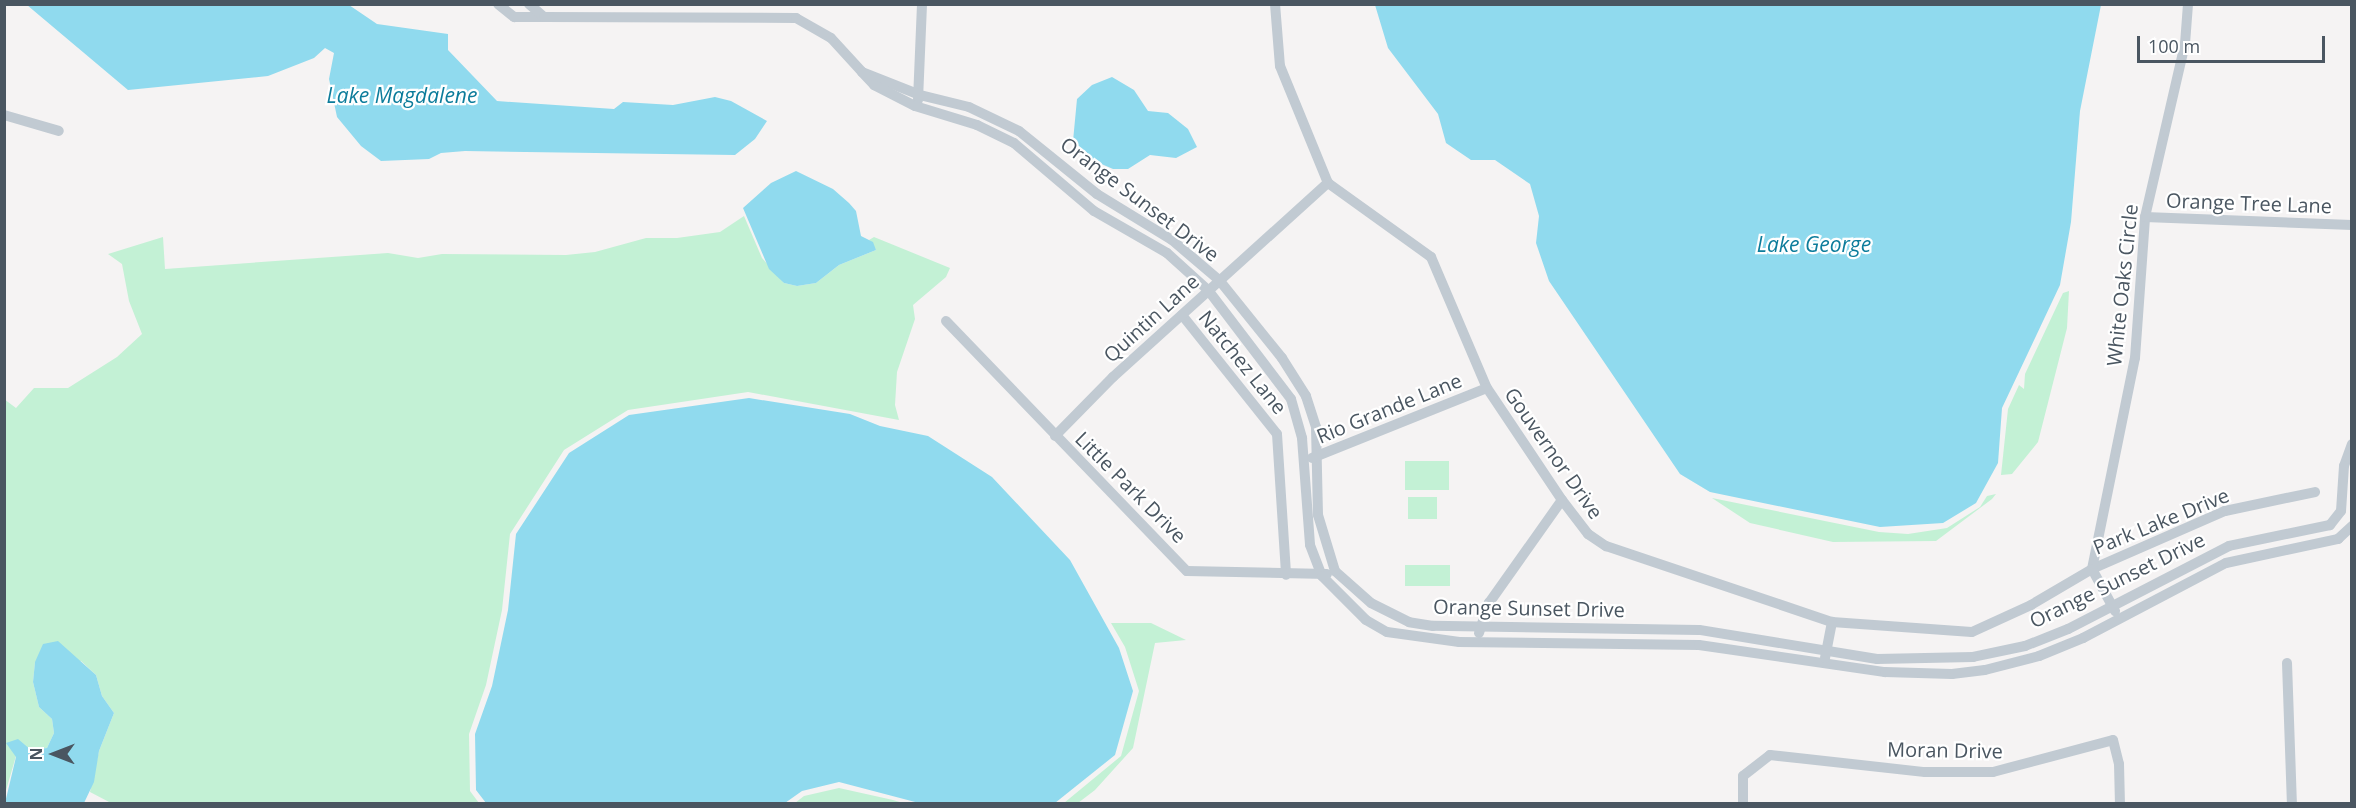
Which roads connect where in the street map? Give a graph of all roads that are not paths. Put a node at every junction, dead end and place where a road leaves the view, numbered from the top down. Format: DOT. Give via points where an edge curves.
graph roads {
  1 [pos="498,4"];
  2 [pos="530,4"];
  3 [pos="922,4"];
  4 [pos="1275,4"];
  5 [pos="2188,4"];
  6 [pos="760,10"];
  7 [pos="543,17"];
  8 [pos="862,72"];
  9 [pos="920,95"];
  10 [pos="915,106"];
  11 [pos="4,115"];
  12 [pos="59,131"];
  13 [pos="1328,183"];
  14 [pos="2145,217"];
  15 [pos="2352,225"];
  16 [pos="1219,280"];
  17 [pos="1208,290"];
  18 [pos="1182,315"];
  19 [pos="946,321"];
  20 [pos="1487,388"];
  21 [pos="1055,436"];
  22 [pos="2352,444"];
  23 [pos="1317,457"];
  24 [pos="1305,459"];
  25 [pos="2314,492"];
  26 [pos="1562,500"];
  27 [pos="2352,526"];
  28 [pos="2092,569"];
  29 [pos="1335,571"];
  30 [pos="1286,575"];
  31 [pos="1322,576"];
  32 [pos="2112,606"];
  33 [pos="2119,618"];
  34 [pos="1832,622"];
  35 [pos="1479,627"];
  36 [pos="1479,642"];
  37 [pos="1826,651"];
  38 [pos="2288,663"];
  39 [pos="1824,664"];
  40 [pos="1743,804"];
  41 [pos="2120,804"];
  42 [pos="2292,804"];
  1 -- 7 [label="street, Orange Sunset Drive" via="513,17"];
  2 -- 7 [label="street"];
  3 -- 9 [label="street"];
  4 -- 13 [label="street" via="1280,66"];
  5 -- 14 [label="street, White Oaks Circle" via="2185,44"];
  6 -- 7 [label="street, Orange Sunset Drive"];
  6 -- 8 [label="street, Orange Sunset Drive" via="796,18 831,38"];
  8 -- 9 [label="street, Orange Sunset Drive"];
  8 -- 10 [label="street, Orange Sunset Drive" via="874,84"];
  9 -- 10 [label="street"];
  9 -- 16 [label="street, Orange Sunset Drive" via="969,107 1019,131 1097,194 1172,240"];
  10 -- 17 [label="street, Orange Sunset Drive" via="977,125 1014,143 1094,211 1167,253"];
  11 -- 12 [label="street"];
  13 -- 16 [label="street, Quintin Lane"];
  13 -- 20 [label="street, Gouvernor Drive" via="1431,257"];
  14 -- 15 [label="street, Orange Tree Lane"];
  14 -- 28 [label="street, White Oaks Circle" via="2135,358"];
  16 -- 17 [label="street, Quintin Lane"];
  16 -- 23 [label="street, Orange Sunset Drive" via="1282,358 1306,396 1316,427"];
  17 -- 18 [label="street, Quintin Lane"];
  17 -- 24 [label="street, Orange Sunset Drive" via="1291,399"];
  18 -- 21 [label="street, Quintin Lane"];
  18 -- 30 [label="street, Natchez Lane" via="1277,434"];
  19 -- 21 [label="street, Little Park Drive"];
  20 -- 23 [label="street, Rio Grande Lane"];
  20 -- 26 [label="street, Gouvernor Drive"];
  21 -- 30 [label="street, Little Park Drive" via="1187,571"];
  22 -- 32 [label="street, Orange Sunset Drive" via="2344,466 2341,511 2330,525 2229,546"];
  23 -- 24 [label="street, Rio Grande Lane"];
  23 -- 29 [label="street, Orange Sunset Drive" via="1318,514"];
  24 -- 31 [label="street, Orange Sunset Drive" via="1306,523"];
  25 -- 28 [label="street, Park Lake Drive" via="2225,511"];
  26 -- 34 [label="street, Gouvernor Drive" via="1588,534 1606,546"];
  26 -- 35 [label="street" via="1489,603"];
  27 -- 33 [label="street, Orange Sunset Drive" via="2338,539 2226,563"];
  28 -- 32 [label="street"];
  28 -- 34 [label="street, Gouvernor Drive" via="2031,605 1972,632"];
  29 -- 31 [label="street, Little Park Drive"];
  29 -- 35 [label="street, Orange Sunset Drive" via="1354,591 1394,617 1433,626"];
  30 -- 31 [label="street, Little Park Drive"];
  31 -- 36 [label="street, Orange Sunset Drive" via="1366,620 1387,632"];
  32 -- 33 [label="street"];
  32 -- 37 [label="street, Orange Sunset Drive" via="2025,646 1973,657 1877,659"];
  33 -- 39 [label="street, Orange Sunset Drive" via="2039,656 1985,670 1912,675"];
  34 -- 37 [label="street"];
  35 -- 36 [label="street"];
  35 -- 37 [label="street, Orange Sunset Drive" via="1699,630"];
  36 -- 39 [label="street, Orange Sunset Drive" via="1699,645"];
  37 -- 39 [label="street"];
  38 -- 42 [label="street"];
  40 -- 41 [label="street, Moran Drive" via="1743,776 1770,755 1925,772 1994,772 2036,764 2092,743 2113,740 2119,764"];
}
